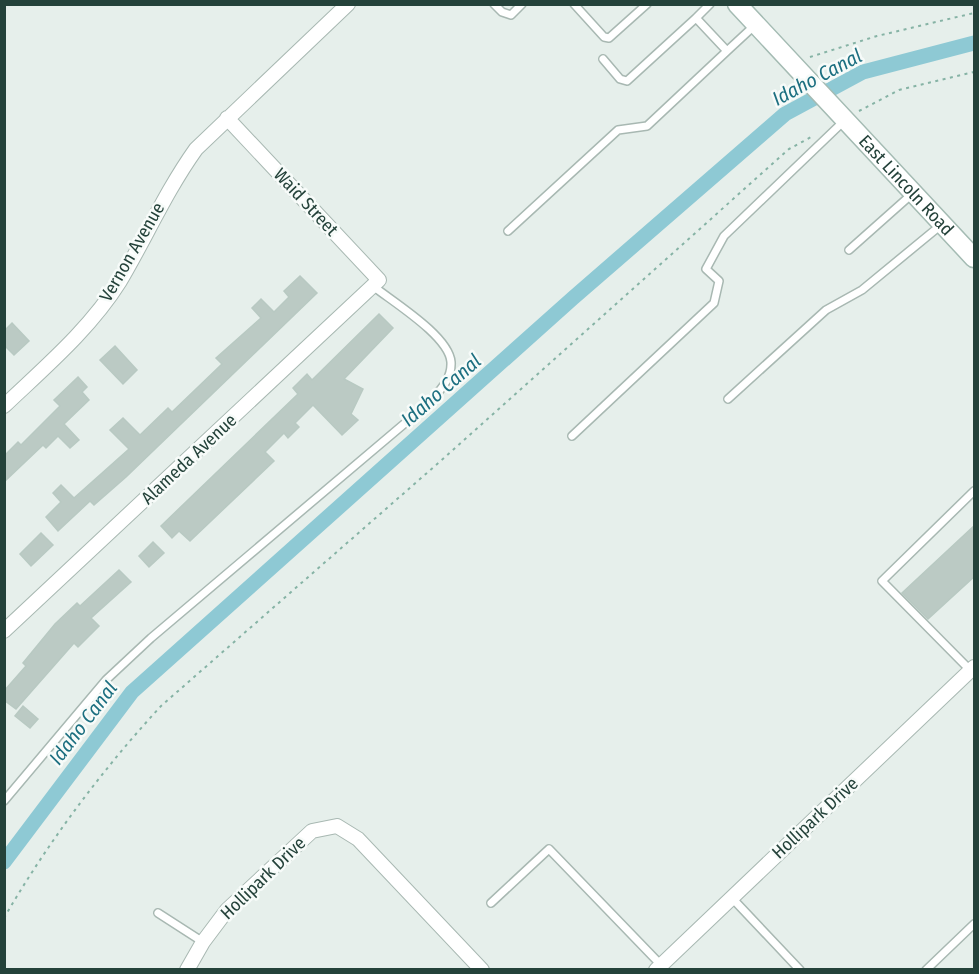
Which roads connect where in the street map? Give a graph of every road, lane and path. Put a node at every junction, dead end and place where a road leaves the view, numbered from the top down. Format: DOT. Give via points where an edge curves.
graph roads {
  1 [pos="348,4"];
  2 [pos="494,4"];
  3 [pos="522,4"];
  4 [pos="574,4"];
  5 [pos="647,4"];
  6 [pos="710,4"];
  7 [pos="737,4"];
  8 [pos="975,13"];
  9 [pos="696,18"];
  10 [pos="756,25"];
  11 [pos="727,51"];
  12 [pos="603,59"];
  13 [pos="797,68"];
  14 [pos="975,72"];
  15 [pos="841,116"];
  16 [pos="227,118"];
  17 [pos="824,140"];
  18 [pos="914,193"];
  19 [pos="943,224"];
  20 [pos="508,231"];
  21 [pos="849,250"];
  22 [pos="975,258"];
  23 [pos="373,286"];
  24 [pos="728,399"];
  25 [pos="4,406"];
  26 [pos="572,436"];
  27 [pos="975,491"];
  28 [pos="4,632"];
  29 [pos="973,669"];
  30 [pos="4,801"];
  31 [pos="732,898"];
  32 [pos="491,903"];
  33 [pos="159,913"];
  34 [pos="4,918"];
  35 [pos="975,924"];
  36 [pos="203,942"];
  37 [pos="659,967"];
  38 [pos="187,969"];
  39 [pos="482,969"];
  40 [pos="800,969"];
  41 [pos="927,969"];
  1 -- 16 [label="street, Vernon Avenue"];
  2 -- 3 [label="lane" via="511,15"];
  4 -- 5 [label="lane" via="609,38"];
  6 -- 9 [label="lane"];
  7 -- 10 [label="main road, East Lincoln Road"];
  8 -- 13 [label="path" via="826,51"];
  9 -- 11 [label="lane"];
  9 -- 12 [label="lane" via="627,81 620,79"];
  10 -- 11 [label="lane"];
  10 -- 13 [label="main road, East Lincoln Road"];
  11 -- 20 [label="lane" via="647,126 618,130"];
  13 -- 15 [label="main road, East Lincoln Road"];
  14 -- 15 [label="path" via="899,90"];
  15 -- 17 [label="lane"];
  15 -- 18 [label="main road, East Lincoln Road"];
  16 -- 23 [label="street, Waid Street" via="379,280"];
  16 -- 25 [label="street, Vernon Avenue" via="176,176 120,280 96,315"];
  17 -- 26 [label="lane" via="724,236 706,269 719,281 714,303"];
  17 -- 34 [label="path" via="809,136 789,149 646,280 161,706 122,749 44,855"];
  18 -- 19 [label="main road, East Lincoln Road"];
  18 -- 21 [label="lane"];
  19 -- 22 [label="main road, East Lincoln Road"];
  19 -- 24 [label="lane" via="862,290 826,310"];
  23 -- 28 [label="street, Alameda Avenue"];
  23 -- 30 [label="lane" via="435,335 447,350 451,363 447,383 430,402 106,680"];
  27 -- 29 [label="lane" via="882,580"];
  29 -- 31 [label="street, Hollipark Drive"];
  31 -- 37 [label="street, Hollipark Drive"];
  31 -- 40 [label="lane"];
  32 -- 37 [label="lane" via="549,849"];
  33 -- 36 [label="lane"];
  35 -- 41 [label="lane"];
  36 -- 38 [label="street, Hollipark Drive"];
  36 -- 39 [label="street, Hollipark Drive" via="227,910 312,831 337,826 358,839"];
}
